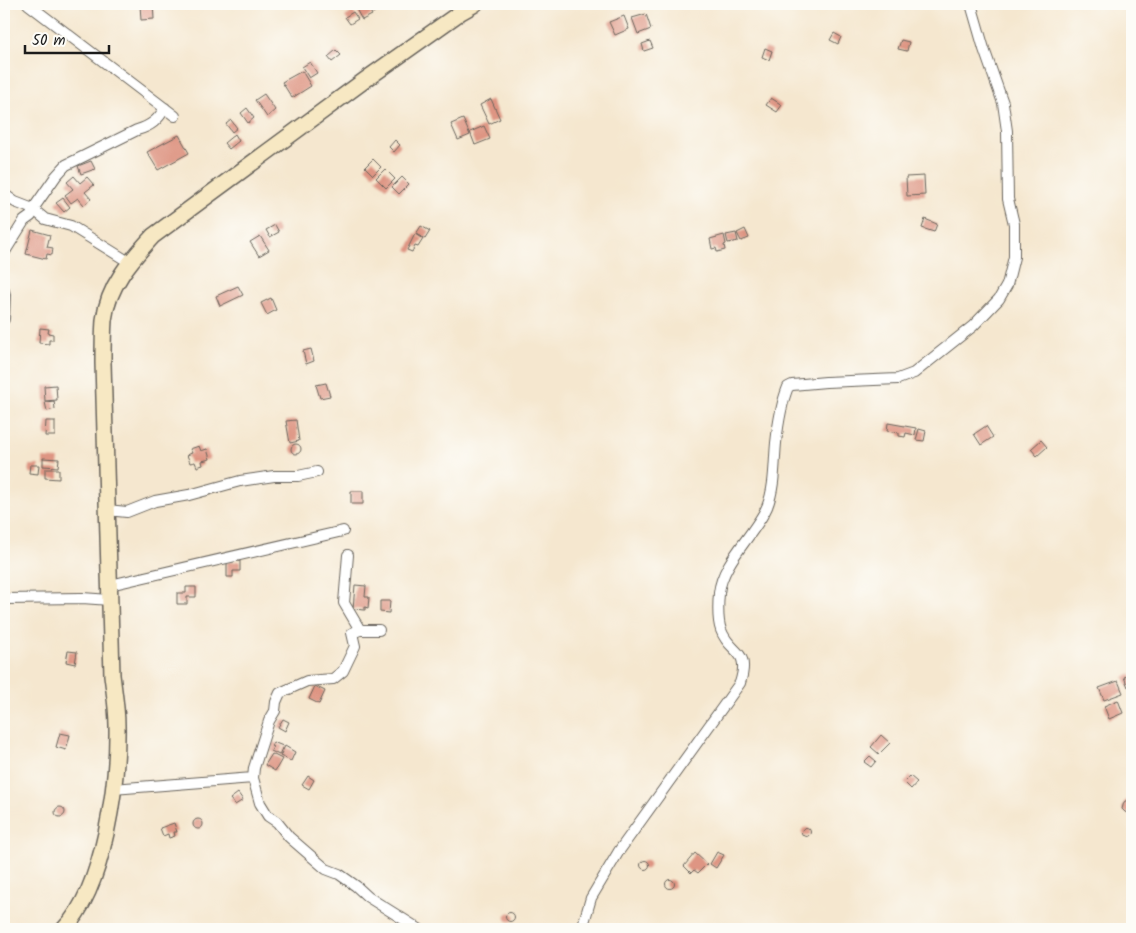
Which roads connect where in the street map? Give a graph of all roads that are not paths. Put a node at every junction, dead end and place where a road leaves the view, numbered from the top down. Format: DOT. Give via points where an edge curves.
graph roads {
  1 [pos="28,4"];
  2 [pos="475,4"];
  3 [pos="971,4"];
  4 [pos="165,108"];
  5 [pos="175,116"];
  6 [pos="4,194"];
  7 [pos="33,209"];
  8 [pos="4,253"];
  9 [pos="129,262"];
  10 [pos="4,292"];
  11 [pos="4,319"];
  12 [pos="317,472"];
  13 [pos="108,510"];
  14 [pos="343,531"];
  15 [pos="348,555"];
  16 [pos="110,593"];
  17 [pos="4,599"];
  18 [pos="360,630"];
  19 [pos="379,630"];
  20 [pos="253,778"];
  21 [pos="113,789"];
  22 [pos="64,929"];
  23 [pos="419,929"];
  24 [pos="582,929"];
  1 -- 4 [label="street"];
  2 -- 9 [label="street" via="160,230"];
  3 -- 24 [label="street" via="1003,103 1007,130 1008,199 1014,224 1014,257 1007,285 999,299 973,326 914,373 898,379 788,387 778,427 774,474 767,506 734,556 719,590 721,630 742,658 744,669 740,683 619,851 591,898"];
  4 -- 5 [label="street"];
  4 -- 7 [label="street" via="147,127 66,165"];
  6 -- 7 [label="street"];
  7 -- 8 [label="street"];
  7 -- 9 [label="street" via="45,219 71,226"];
  9 -- 13 [label="street" via="113,287 104,318"];
  10 -- 11 [label="street"];
  12 -- 13 [label="street" via="240,481 155,501 127,512"];
  13 -- 16 [label="street"];
  14 -- 16 [label="street"];
  15 -- 18 [label="street" via="344,603"];
  16 -- 17 [label="street" via="82,598"];
  16 -- 21 [label="street" via="117,725"];
  18 -- 19 [label="street"];
  18 -- 20 [label="street" via="352,633 355,646 343,671 333,678 299,684 280,693"];
  20 -- 21 [label="street"];
  20 -- 23 [label="street" via="260,803 268,816 290,837 326,868"];
  21 -- 22 [label="street" via="103,846 89,889"];
}
